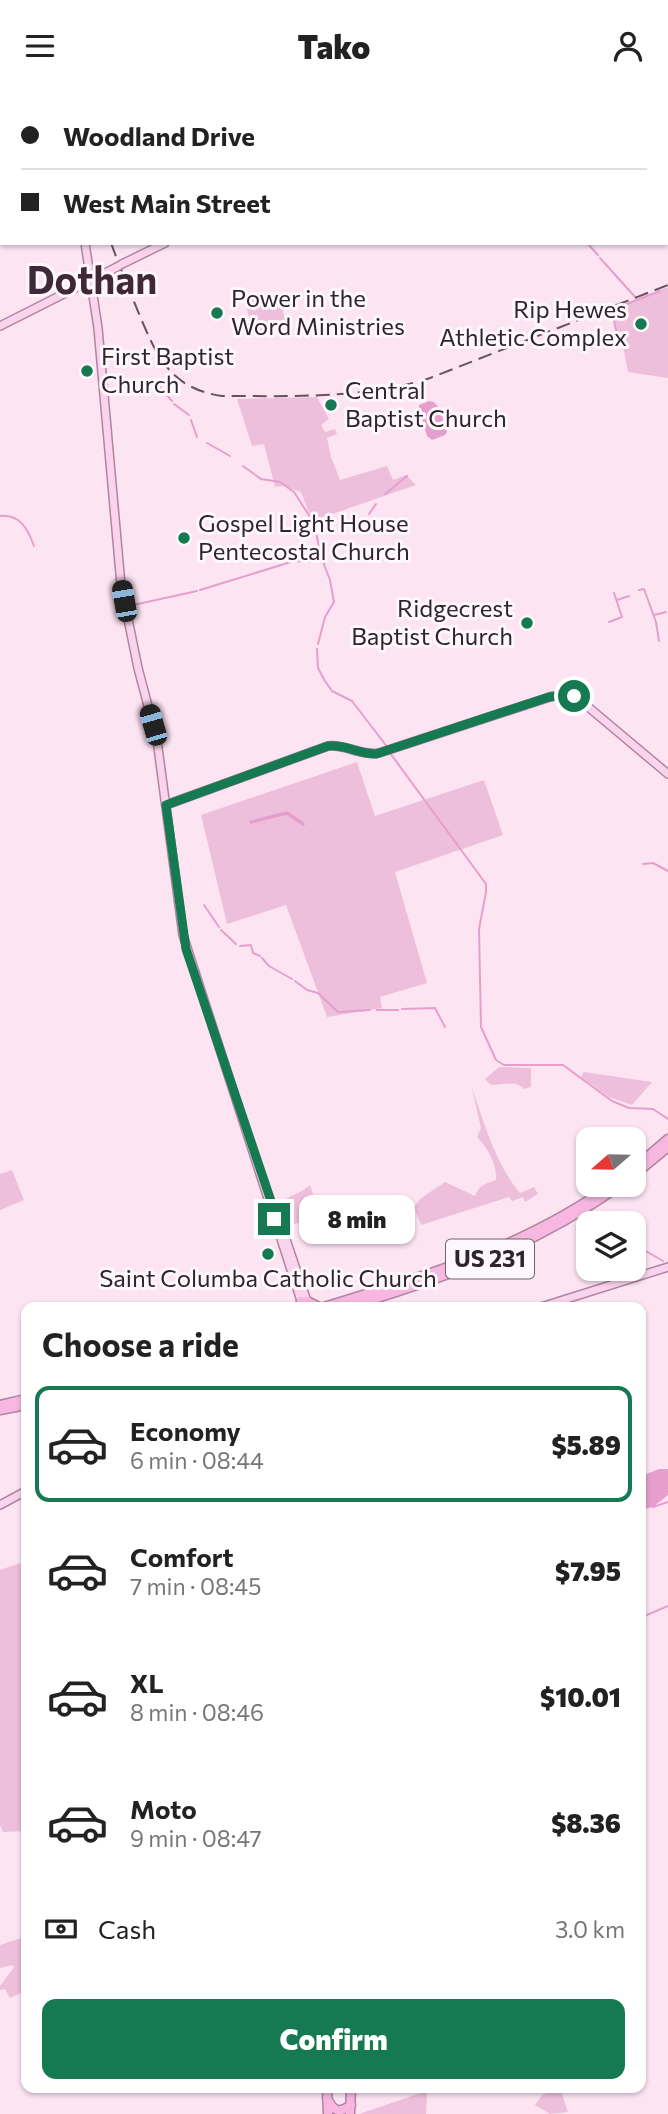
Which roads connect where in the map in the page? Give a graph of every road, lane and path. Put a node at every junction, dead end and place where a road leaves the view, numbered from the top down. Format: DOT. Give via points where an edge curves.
graph roads {
  1 [pos="85,245"];
  2 [pos="161,245"];
  3 [pos="91,279"];
  4 [pos="0,326"];
  5 [pos="668,774"];
  6 [pos="164,792"];
  7 [pos="176,801"];
  8 [pos="166,805"];
  9 [pos="167,816"];
  10 [pos="665,1146"];
  11 [pos="646,1159"];
  12 [pos="646,1164"];
  13 [pos="592,1197"];
  14 [pos="604,1197"];
  15 [pos="668,1267"];
  16 [pos="398,1288"];
  17 [pos="303,1302"];
  18 [pos="343,1302"];
  19 [pos="361,1302"];
  20 [pos="557,1302"];
  21 [pos="21,1400"];
  22 [pos="0,1405"];
  23 [pos="21,1406"];
  24 [pos="0,1410"];
  25 [pos="13,1486"];
  26 [pos="21,1492"];
  27 [pos="21,1494"];
  28 [pos="1,1505"];
  29 [pos="13,1508"];
  30 [pos="327,2093"];
  31 [pos="327,2098"];
  32 [pos="350,2110"];
  33 [pos="327,2114"];
  1 -- 3 [label="main road"];
  2 -- 3 [label="main road"];
  3 -- 4 [label="main road"];
  3 -- 6 [label="main road" via="121,585 156,734"];
  5 -- 7 [label="main road" via="574,696 561,696 376,754 328,746"];
  6 -- 7 [label="main road"];
  6 -- 8 [label="main road"];
  7 -- 8 [label="main road"];
  7 -- 9 [label="main road"];
  8 -- 9 [label="main road"];
  9 -- 17 [label="main road" via="186,949 291,1252"];
  10 -- 11 [label="highway"];
  10 -- 12 [label="highway"];
  13 -- 16 [label="highway, US 231" via="507,1245"];
  14 -- 16 [label="highway, US 231" via="530,1241 470,1268"];
  15 -- 20 [label="main road"];
  16 -- 18 [label="highway, US 231"];
  16 -- 19 [label="highway, US 231"];
  21 -- 22 [label="highway"];
  23 -- 24 [label="highway"];
  25 -- 26 [label="main road"];
  27 -- 28 [label="main road"];
  28 -- 29 [label="main road"];
  30 -- 31 [label="highway"];
  31 -- 32 [label="highway" via="338,2112"];
  31 -- 33 [label="highway"];
}
